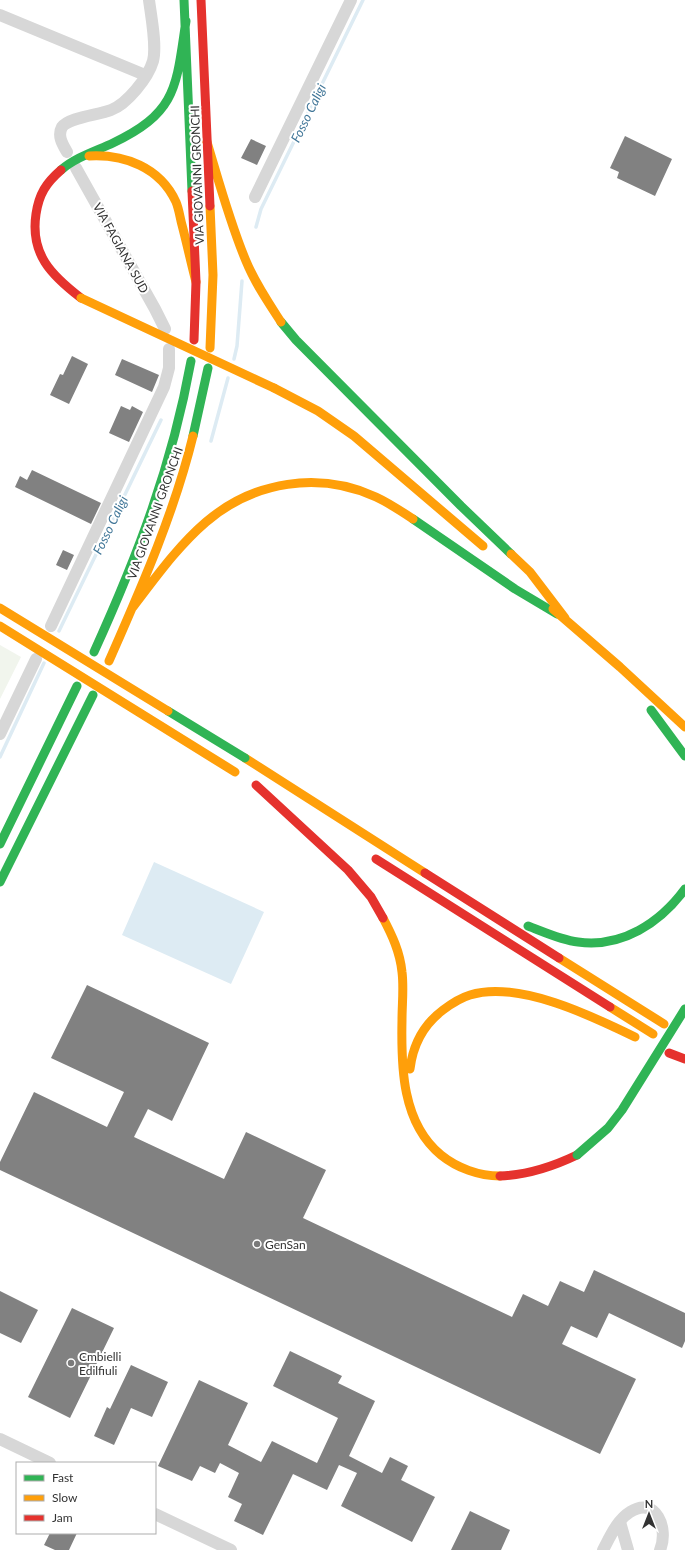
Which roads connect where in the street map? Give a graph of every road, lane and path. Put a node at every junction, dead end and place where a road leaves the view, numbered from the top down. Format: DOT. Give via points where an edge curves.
graph roads {
  1 [pos="149,0"];
  2 [pos="184,0"];
  3 [pos="201,0"];
  4 [pos="351,0"];
  5 [pos="0,15"];
  6 [pos="186,21"];
  7 [pos="145,75"];
  8 [pos="207,142"];
  9 [pos="67,152"];
  10 [pos="78,162"];
  11 [pos="255,197"];
  12 [pos="196,282"];
  13 [pos="165,329"];
  14 [pos="194,340"];
  15 [pos="210,348"];
  16 [pos="169,349"];
  17 [pos="191,361"];
  18 [pos="208,368"];
  19 [pos="488,551"];
  20 [pos="529,587"];
  21 [pos="133,607"];
  22 [pos="0,608"];
  23 [pos="564,618"];
  24 [pos="0,626"];
  25 [pos="51,626"];
  26 [pos="94,652"];
  27 [pos="36,658"];
  28 [pos="109,661"];
  29 [pos="611,661"];
  30 [pos="653,685"];
  31 [pos="78,686"];
  32 [pos="93,695"];
  33 [pos="685,727"];
  34 [pos="0,734"];
  35 [pos="685,756"];
  36 [pos="245,778"];
  37 [pos="295,809"];
  38 [pos="0,844"];
  39 [pos="368,855"];
  40 [pos="0,882"];
  41 [pos="685,889"];
  42 [pos="466,898"];
  43 [pos="685,1009"];
  44 [pos="664,1024"];
  45 [pos="655,1036"];
  46 [pos="644,1042"];
  47 [pos="685,1055"];
  48 [pos="685,1059"];
  49 [pos="407,1098"];
  50 [pos="0,1439"];
  51 [pos="48,1462"];
  52 [pos="156,1514"];
  53 [pos="620,1522"];
  54 [pos="231,1550"];
  55 [pos="603,1550"];
  56 [pos="628,1550"];
  57 [pos="660,1550"];
  1 -- 7 [label="street" via="154,55"];
  2 -- 6 [label="main road, VIA GIOVANNI GRONCHI"];
  3 -- 8 [label="main road, VIA GIOVANNI GRONCHI"];
  4 -- 11 [label="street"];
  5 -- 7 [label="street"];
  6 -- 10 [label="main road" via="176,82 164,106 132,133"];
  6 -- 12 [label="main road, VIA GIOVANNI GRONCHI"];
  7 -- 9 [label="street" via="133,94 118,106 110,111 65,125 60,137"];
  8 -- 15 [label="main road, VIA GIOVANNI GRONCHI" via="213,275"];
  8 -- 23 [label="main road" via="246,261 258,286 283,325 461,506 530,572"];
  10 -- 12 [label="main road" via="104,155 125,158 146,168 164,182 176,202"];
  10 -- 13 [label="street, VIA FAGIANA SUD"];
  10 -- 19 [label="main road, bridge" via="64,166 44,187 35,210 34,233 40,256 52,274 81,298 318,411 354,436"];
  12 -- 14 [label="main road, VIA GIOVANNI GRONCHI"];
  16 -- 25 [label="street" via="170,368 164,387"];
  17 -- 26 [label="main road, VIA GIOVANNI GRONCHI" via="178,427 153,508 137,555"];
  18 -- 21 [label="main road, VIA GIOVANNI GRONCHI" via="192,443 168,516"];
  20 -- 23 [label="main road"];
  21 -- 23 [label="main road" via="177,550 221,510 254,491 286,484 315,482 352,487 382,500 515,589"];
  21 -- 28 [label="main road, VIA GIOVANNI GRONCHI"];
  22 -- 42 [label="main road, bridge" via="245,758"];
  23 -- 29 [label="main road"];
  24 -- 36 [label="main road, bridge"];
  27 -- 34 [label="street"];
  29 -- 30 [label="main road"];
  29 -- 33 [label="main road"];
  29 -- 35 [label="main road" via="660,720"];
  31 -- 38 [label="main road"];
  32 -- 40 [label="main road"];
  36 -- 37 [label="main road"];
  36 -- 49 [label="main road" via="347,868 367,891 386,923 401,964 402,1051"];
  39 -- 45 [label="main road"];
  41 -- 42 [label="main road" via="673,905 650,926 617,939 598,942 562,939"];
  42 -- 44 [label="main road"];
  43 -- 49 [label="main road, bridge" via="622,1110 602,1134 577,1155 530,1173 500,1176 465,1169 448,1161 424,1137 413,1118"];
  46 -- 49 [label="main road" via="596,1019 534,996 500,991 473,994 444,1008 427,1023 414,1048"];
  47 -- 48 [label="main road" via="671,1050"];
  50 -- 51 [label="street"];
  52 -- 54 [label="street"];
  53 -- 55 [label="street"];
  53 -- 56 [label="street"];
  53 -- 57 [label="street" via="628,1513 638,1508 654,1511 660,1518 663,1528"];
}
